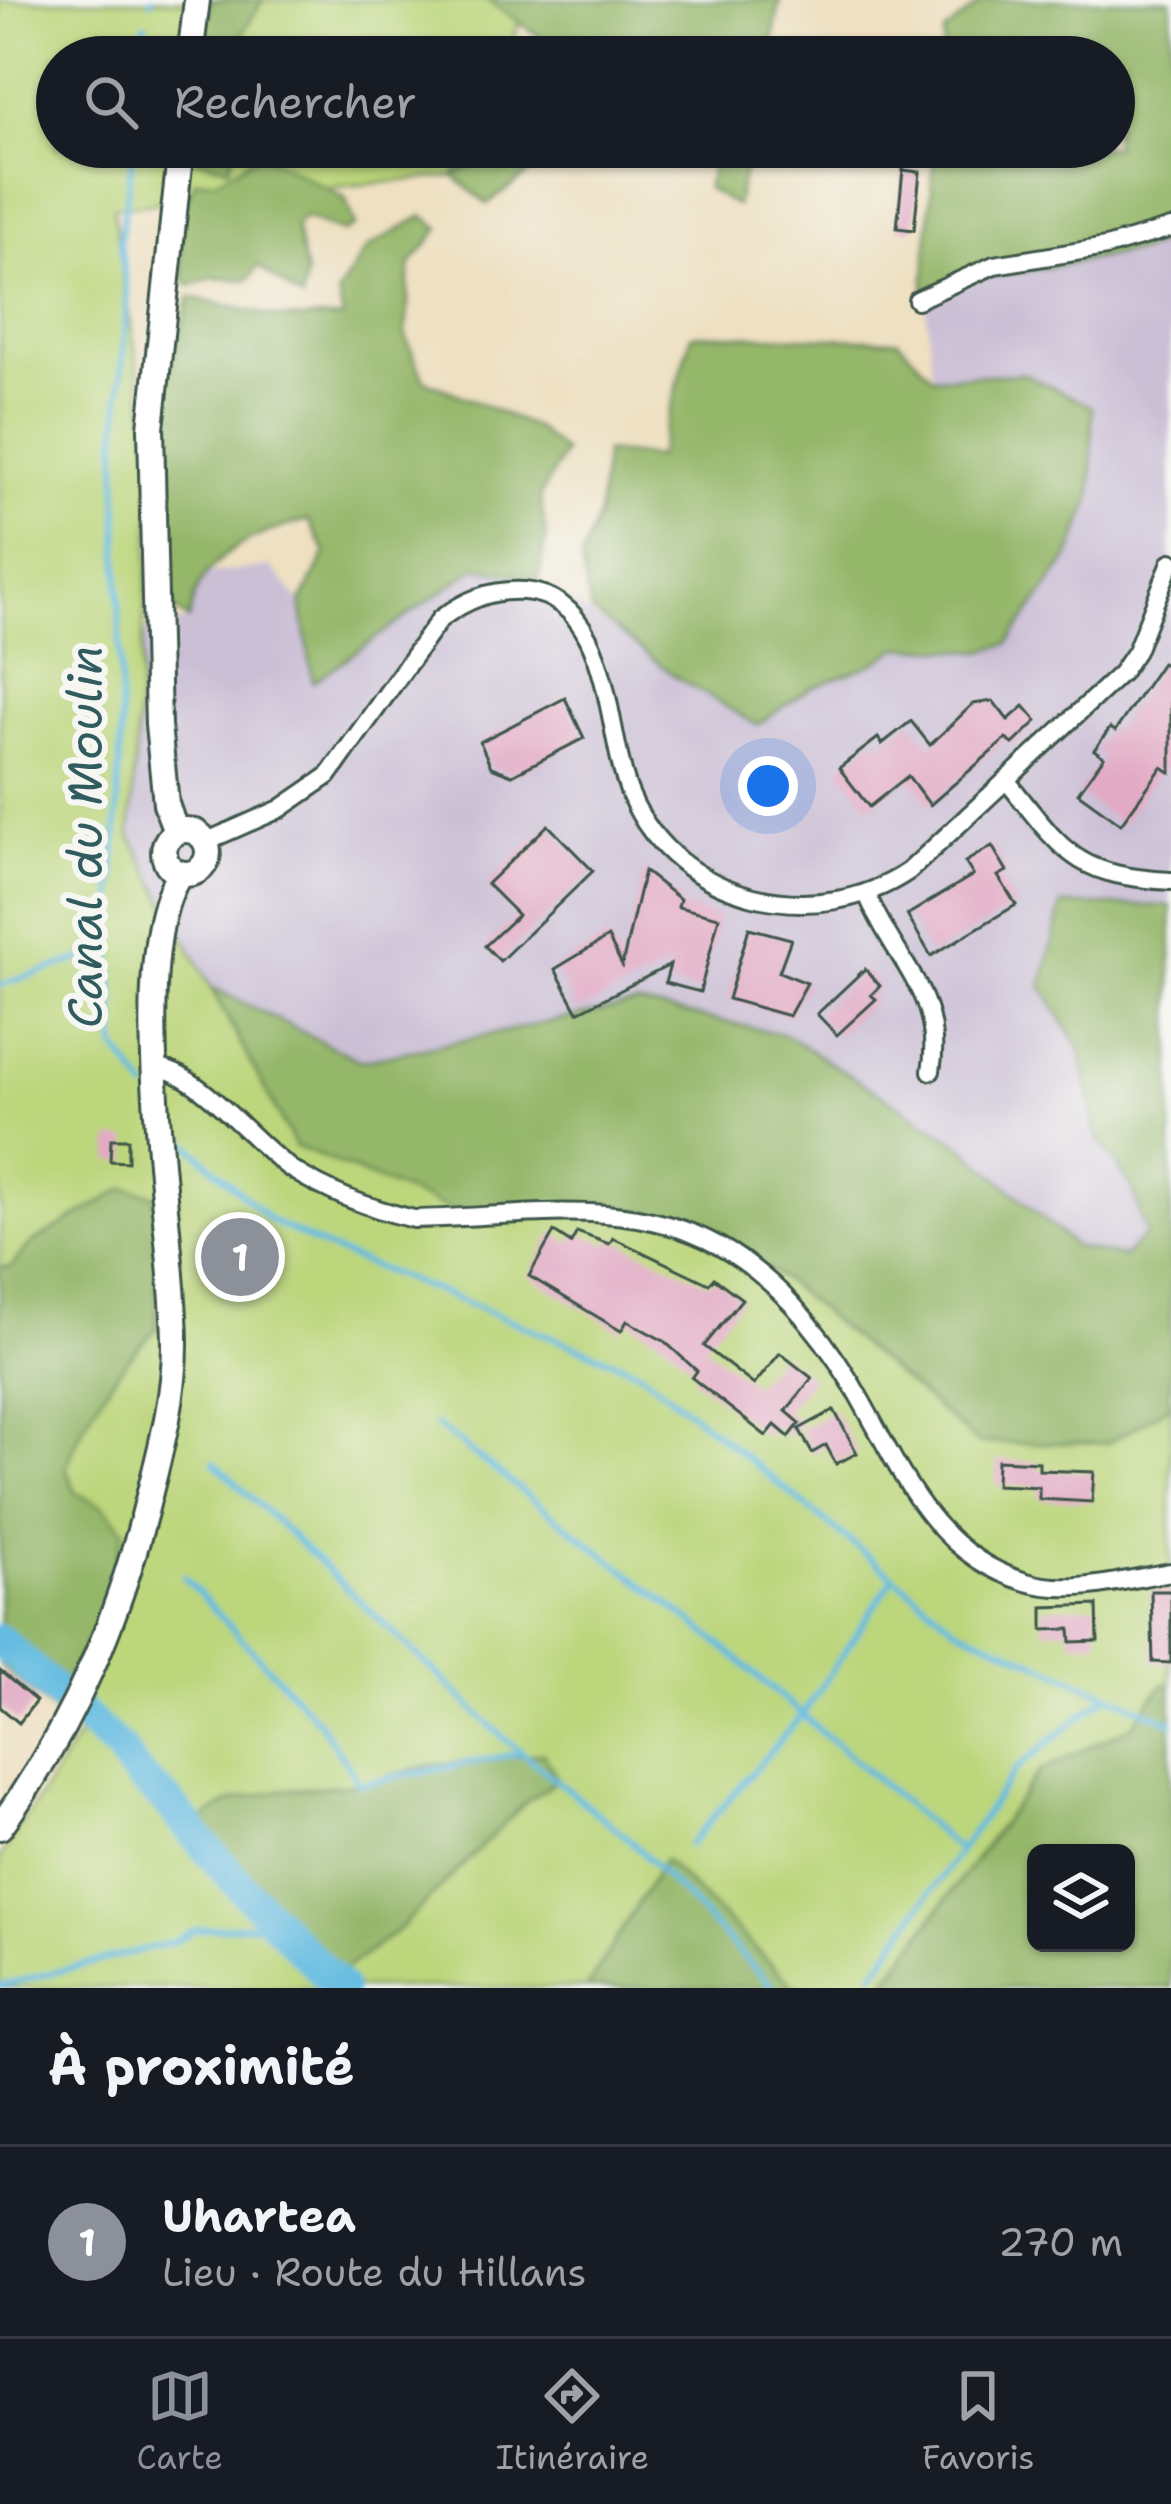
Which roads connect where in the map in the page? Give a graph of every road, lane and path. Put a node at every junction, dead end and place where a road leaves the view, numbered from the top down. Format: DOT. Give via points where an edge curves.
graph roads {
  1 [pos="197,0"];
  2 [pos="193,36"];
  3 [pos="179,168"];
  4 [pos="1171,228"];
  5 [pos="917,300"];
  6 [pos="1171,562"];
  7 [pos="1007,781"];
  8 [pos="176,832"];
  9 [pos="206,842"];
  10 [pos="180,874"];
  11 [pos="1171,881"];
  12 [pos="867,894"];
  13 [pos="157,1068"];
  14 [pos="931,1071"];
  15 [pos="1171,1572"];
  16 [pos="0,1827"];
  1 -- 2 [label="street"];
  3 -- 8 [label="street" via="150,445 158,724"];
  4 -- 5 [label="street" via="994,265"];
  6 -- 7 [label="street" via="1120,673"];
  7 -- 11 [label="street" via="1077,862 1115,876"];
  7 -- 12 [label="street" via="909,871"];
  8 -- 9 [label="street"];
  8 -- 10 [label="street" via="164,858"];
  9 -- 10 [label="street" via="202,868"];
  9 -- 12 [label="street" via="280,809 328,776 440,620 486,594 536,592 586,633 631,796 668,847 726,888 771,903"];
  10 -- 13 [label="street" via="158,945"];
  12 -- 14 [label="street" via="933,1011"];
  13 -- 15 [label="street" via="182,1074 293,1171 384,1212 414,1219 613,1214 719,1246 764,1276 806,1322 847,1377 913,1499 967,1551 1028,1583 1071,1587"];
  13 -- 16 [label="street" via="175,1345 170,1413 131,1571 83,1693"];
}
